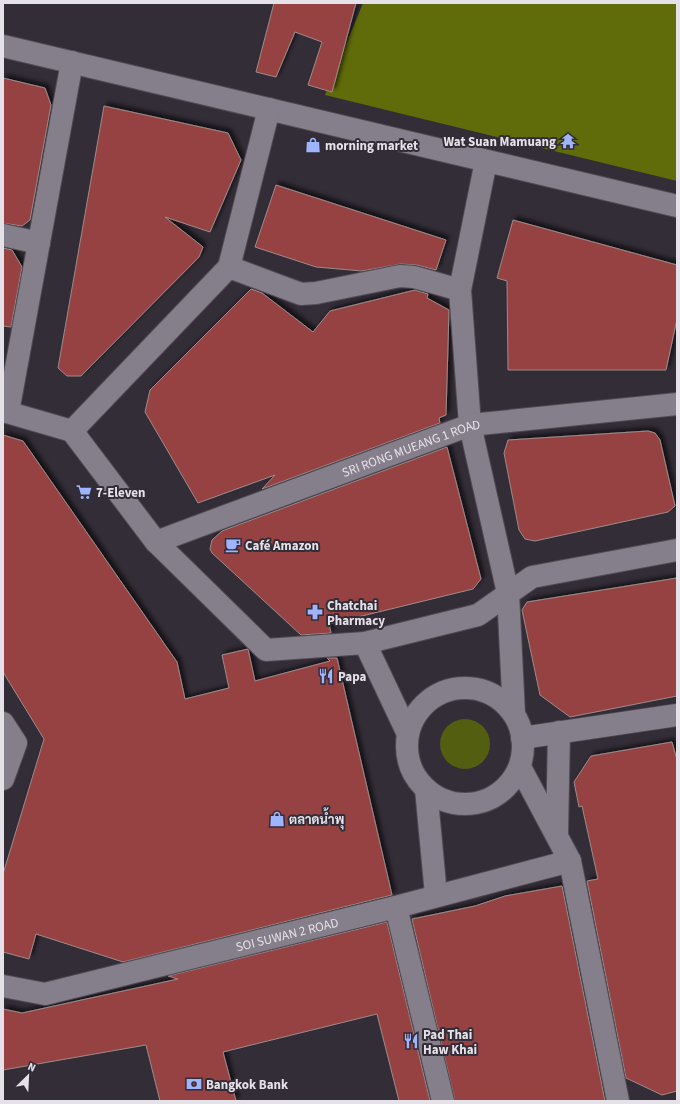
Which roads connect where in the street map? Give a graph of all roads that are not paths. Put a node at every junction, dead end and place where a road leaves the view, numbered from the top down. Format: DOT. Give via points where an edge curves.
graph roads {
  1 [pos="3,46"];
  2 [pos="72,62"];
  3 [pos="269,109"];
  4 [pos="486,161"];
  5 [pos="677,206"];
  6 [pos="3,235"];
  7 [pos="39,243"];
  8 [pos="229,267"];
  9 [pos="460,290"];
  10 [pos="677,404"];
  11 [pos="5,411"];
  12 [pos="470,425"];
  13 [pos="72,431"];
  14 [pos="156,542"];
  15 [pos="677,550"];
  16 [pos="508,593"];
  17 [pos="365,643"];
  18 [pos="514,714"];
  19 [pos="677,715"];
  20 [pos="3,723"];
  21 [pos="559,732"];
  22 [pos="408,734"];
  23 [pos="522,738"];
  24 [pos="520,767"];
  25 [pos="3,779"];
  26 [pos="426,789"];
  27 [pos="557,837"];
  28 [pos="570,861"];
  29 [pos="436,895"];
  30 [pos="396,907"];
  31 [pos="3,986"];
  32 [pos="443,1101"];
  33 [pos="618,1101"];
  1 -- 2 [label="street"];
  2 -- 3 [label="street"];
  2 -- 7 [label="street"];
  3 -- 4 [label="street"];
  3 -- 8 [label="street"];
  4 -- 5 [label="street"];
  4 -- 9 [label="street"];
  6 -- 7 [label="street"];
  7 -- 11 [label="street"];
  8 -- 9 [label="street" via="301,294 400,276 414,277"];
  8 -- 13 [label="street"];
  9 -- 12 [label="street"];
  10 -- 12 [label="street, SRI RONG MUEANG 1 ROAD"];
  11 -- 13 [label="street"];
  12 -- 14 [label="street, SRI RONG MUEANG 1 ROAD"];
  12 -- 16 [label="street"];
  13 -- 14 [label="street"];
  14 -- 17 [label="street" via="266,650"];
  15 -- 16 [label="street" via="532,577"];
  16 -- 17 [label="street" via="478,615"];
  16 -- 18 [label="street"];
  17 -- 22 [label="street"];
  18 -- 22 [label="street" via="502,700 485,692 465,688 446,691 428,700 415,716"];
  18 -- 23 [label="street"];
  19 -- 21 [label="street"];
  20 -- 25 [label="street" via="16,743"];
  21 -- 23 [label="street"];
  21 -- 27 [label="street"];
  22 -- 26 [label="street" via="407,754 413,773"];
  23 -- 24 [label="street"];
  24 -- 26 [label="street" via="511,783 497,795 480,802 462,804 443,800"];
  24 -- 27 [label="street"];
  26 -- 29 [label="street"];
  27 -- 28 [label="street"];
  28 -- 29 [label="street, SOI SUWAN 2 ROAD"];
  28 -- 33 [label="street"];
  29 -- 30 [label="street, SOI SUWAN 2 ROAD"];
  30 -- 31 [label="street, SOI SUWAN 2 ROAD" via="45,994"];
  30 -- 32 [label="street"];
}
